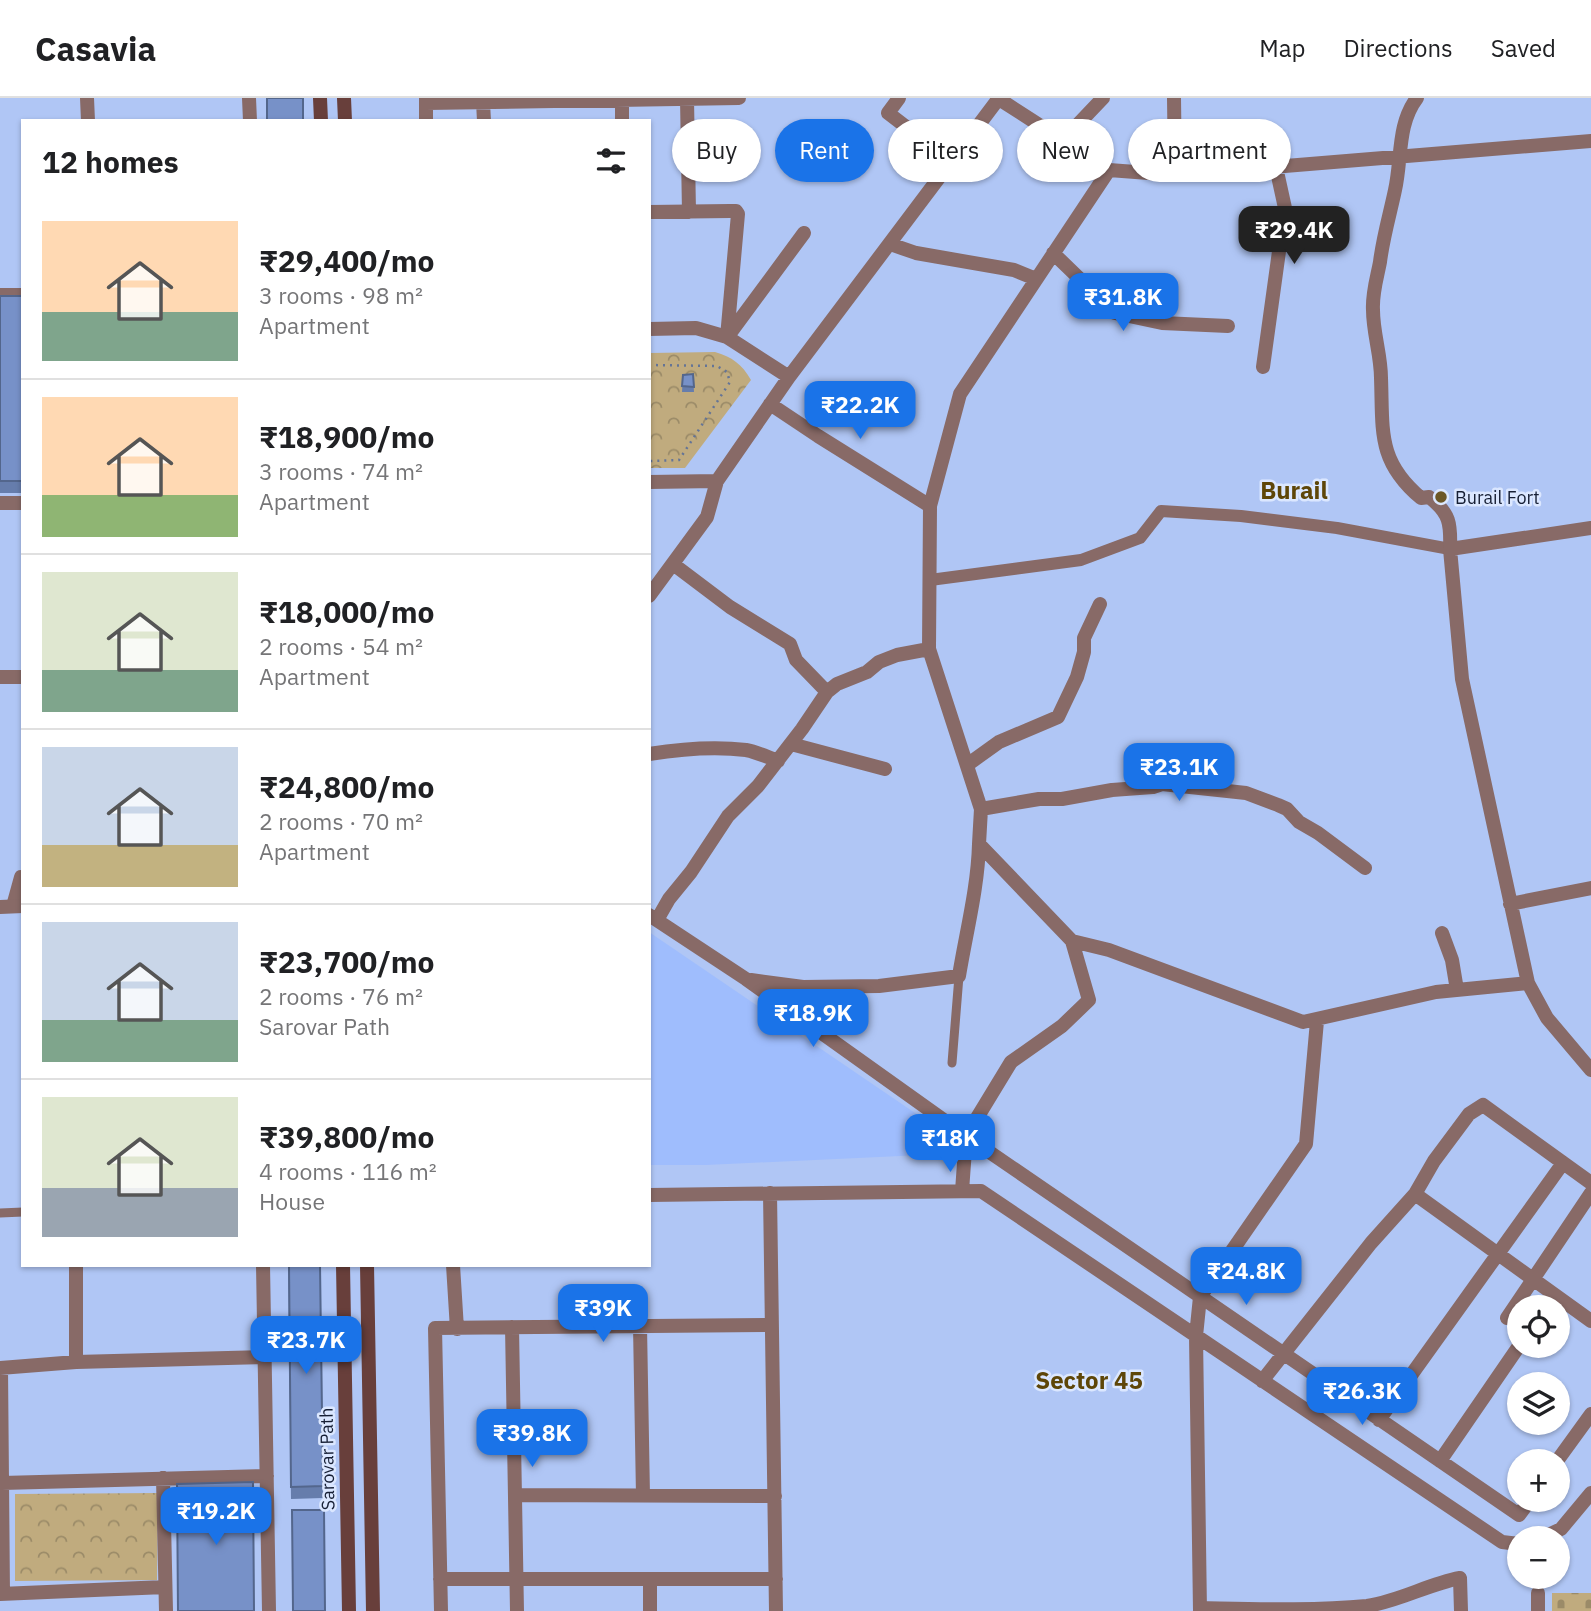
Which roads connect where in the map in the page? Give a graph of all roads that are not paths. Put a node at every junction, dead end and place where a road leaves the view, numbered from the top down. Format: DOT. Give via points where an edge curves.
graph roads {
  1 [pos="87,98"];
  2 [pos="249,98"];
  3 [pos="320,98"];
  4 [pos="344,98"];
  5 [pos="739,98"];
  6 [pos="899,98"];
  7 [pos="999,98"];
  8 [pos="1103,98"];
  9 [pos="1174,98"];
  10 [pos="1417,98"];
  11 [pos="648,99"];
  12 [pos="687,99"];
  13 [pos="529,100"];
  14 [pos="622,100"];
  15 [pos="426,101"];
  16 [pos="483,102"];
  17 [pos="88,119"];
  18 [pos="250,119"];
  19 [pos="321,119"];
  20 [pos="345,119"];
  21 [pos="426,119"];
  22 [pos="484,119"];
  23 [pos="622,119"];
  24 [pos="896,119"];
  25 [pos="984,119"];
  26 [pos="1031,119"];
  27 [pos="1083,119"];
  28 [pos="1174,119"];
  29 [pos="1591,141"];
  30 [pos="1399,156"];
  31 [pos="1291,166"];
  32 [pos="937,182"];
  33 [pos="1101,182"];
  34 [pos="1279,182"];
  35 [pos="651,212"];
  36 [pos="689,212"];
  37 [pos="804,233"];
  38 [pos="890,244"];
  39 [pos="1053,253"];
  40 [pos="1036,279"];
  41 [pos="0,295"];
  42 [pos="21,295"];
  43 [pos="1228,326"];
  44 [pos="651,329"];
  45 [pos="727,337"];
  46 [pos="1263,367"];
  47 [pos="789,377"];
  48 [pos="770,404"];
  49 [pos="717,481"];
  50 [pos="651,482"];
  51 [pos="0,503"];
  52 [pos="21,503"];
  53 [pos="930,506"];
  54 [pos="1591,528"];
  55 [pos="1450,549"];
  56 [pos="673,564"];
  57 [pos="930,580"];
  58 [pos="651,593"];
  59 [pos="1100,604"];
  60 [pos="929,649"];
  61 [pos="0,677"];
  62 [pos="21,677"];
  63 [pos="827,692"];
  64 [pos="791,744"];
  65 [pos="651,754"];
  66 [pos="778,761"];
  67 [pos="967,765"];
  68 [pos="886,769"];
  69 [pos="981,808"];
  70 [pos="979,844"];
  71 [pos="1365,868"];
  72 [pos="21,877"];
  73 [pos="1591,888"];
  74 [pos="1510,904"];
  75 [pos="12,906"];
  76 [pos="653,917"];
  77 [pos="1442,933"];
  78 [pos="1072,941"];
  79 [pos="959,976"];
  80 [pos="746,979"];
  81 [pos="1528,983"];
  82 [pos="1457,990"];
  83 [pos="1317,1021"];
  84 [pos="952,1062"];
  85 [pos="1591,1070"];
  86 [pos="966,1136"];
  87 [pos="1563,1163"];
  88 [pos="1591,1183"];
  89 [pos="962,1191"];
  90 [pos="770,1193"];
  91 [pos="1591,1193"];
  92 [pos="1415,1194"];
  93 [pos="651,1195"];
  94 [pos="21,1212"];
  95 [pos="0,1213"];
  96 [pos="1498,1254"];
  97 [pos="76,1267"];
  98 [pos="263,1267"];
  99 [pos="342,1267"];
  100 [pos="367,1267"];
  101 [pos="453,1267"];
  102 [pos="1534,1279"];
  103 [pos="1554,1294"];
  104 [pos="1523,1295"];
  105 [pos="1200,1297"];
  106 [pos="1589,1315"];
  107 [pos="772,1325"];
  108 [pos="640,1326"];
  109 [pos="512,1327"];
  110 [pos="457,1329"];
  111 [pos="1196,1336"];
  112 [pos="1283,1353"];
  113 [pos="265,1357"];
  114 [pos="1511,1358"];
  115 [pos="76,1362"];
  116 [pos="0,1368"];
  117 [pos="1262,1381"];
  118 [pos="1591,1414"];
  119 [pos="1379,1420"];
  120 [pos="1566,1449"];
  121 [pos="1440,1461"];
  122 [pos="267,1476"];
  123 [pos="163,1478"];
  124 [pos="2,1483"];
  125 [pos="1591,1493"];
  126 [pos="515,1495"];
  127 [pos="643,1496"];
  128 [pos="775,1496"];
  129 [pos="1507,1508"];
  130 [pos="1564,1526"];
  131 [pos="1507,1543"];
  132 [pos="440,1579"];
  133 [pos="517,1579"];
  134 [pos="776,1579"];
  135 [pos="650,1580"];
  136 [pos="165,1587"];
  137 [pos="1538,1592"];
  138 [pos="2,1594"];
  139 [pos="1399,1604"];
  140 [pos="1200,1609"];
  141 [pos="1285,1610"];
  142 [pos="1345,1610"];
  143 [pos="166,1611"];
  144 [pos="269,1611"];
  145 [pos="349,1611"];
  146 [pos="373,1611"];
  147 [pos="440,1611"];
  148 [pos="517,1611"];
  149 [pos="650,1611"];
  150 [pos="776,1611"];
  151 [pos="1461,1611"];
  152 [pos="1538,1611"];
  1 -- 17 [label="street"];
  2 -- 18 [label="street"];
  3 -- 19 [label="main road"];
  4 -- 20 [label="main road"];
  5 -- 12 [label="street"];
  6 -- 24 [label="street" via="888,113"];
  7 -- 25 [label="street"];
  7 -- 26 [label="street"];
  8 -- 27 [label="street"];
  9 -- 28 [label="street"];
  10 -- 30 [label="street" via="1408,110"];
  11 -- 12 [label="street"];
  11 -- 14 [label="street"];
  12 -- 36 [label="street"];
  13 -- 14 [label="street"];
  13 -- 16 [label="street"];
  14 -- 23 [label="street"];
  15 -- 16 [label="street"];
  15 -- 21 [label="street"];
  16 -- 22 [label="street"];
  29 -- 30 [label="street"];
  30 -- 31 [label="street"];
  30 -- 55 [label="street" via="1373,307 1386,449 1406,485 1421,499 1429,497 1442,507 1451,527"];
  32 -- 38 [label="street"];
  33 -- 39 [label="street"];
  34 -- 46 [label="street" via="1285,208"];
  35 -- 36 [label="street"];
  36 -- 45 [label="street" via="738,214"];
  37 -- 45 [label="street"];
  38 -- 40 [label="street" via="1014,270"];
  38 -- 47 [label="street"];
  39 -- 40 [label="street"];
  39 -- 43 [label="street" via="1115,313 1162,323"];
  40 -- 53 [label="street" via="960,394"];
  41 -- 42 [label="street"];
  44 -- 45 [label="street" via="696,328"];
  45 -- 47 [label="street"];
  47 -- 48 [label="street"];
  48 -- 49 [label="street"];
  48 -- 53 [label="street"];
  49 -- 50 [label="street"];
  49 -- 56 [label="street" via="707,517"];
  51 -- 52 [label="street"];
  53 -- 57 [label="street"];
  54 -- 55 [label="street"];
  55 -- 57 [label="street" via="1337,528 1161,511 1140,537 1081,561"];
  55 -- 74 [label="street" via="1462,679"];
  56 -- 58 [label="street"];
  56 -- 63 [label="street" via="790,644 796,660"];
  57 -- 60 [label="street"];
  59 -- 67 [label="street" via="1084,638 1077,677 1058,717 999,742"];
  60 -- 63 [label="street" via="879,662"];
  60 -- 67 [label="street"];
  61 -- 62 [label="street"];
  63 -- 64 [label="street"];
  64 -- 66 [label="street"];
  64 -- 68 [label="street"];
  65 -- 66 [label="street" via="741,750"];
  66 -- 76 [label="street" via="727,816 691,872"];
  67 -- 69 [label="street"];
  69 -- 70 [label="street"];
  69 -- 71 [label="street" via="1162,784 1246,793 1287,809"];
  70 -- 78 [label="street"];
  70 -- 79 [label="street"];
  72 -- 75 [label="street"];
  73 -- 74 [label="street"];
  74 -- 81 [label="street"];
  76 -- 80 [label="street"];
  77 -- 82 [label="street"];
  78 -- 83 [label="street" via="1109,950 1303,1022"];
  78 -- 86 [label="street" via="1089,1000 1062,1026 1011,1062"];
  79 -- 80 [label="street" via="879,986 803,988"];
  79 -- 84 [label="lane"];
  80 -- 86 [label="street"];
  81 -- 82 [label="street"];
  81 -- 85 [label="street" via="1547,1018"];
  82 -- 83 [label="street"];
  83 -- 105 [label="street" via="1307,1144"];
  86 -- 89 [label="street"];
  86 -- 105 [label="street"];
  87 -- 88 [label="street"];
  87 -- 92 [label="street" via="1483,1105 1469,1114"];
  87 -- 96 [label="street"];
  89 -- 90 [label="street"];
  89 -- 111 [label="street" via="981,1191"];
  90 -- 93 [label="street"];
  90 -- 107 [label="street"];
  91 -- 102 [label="street"];
  92 -- 96 [label="street"];
  92 -- 112 [label="street"];
  94 -- 95 [label="lane"];
  96 -- 102 [label="street"];
  96 -- 119 [label="street"];
  97 -- 115 [label="street"];
  98 -- 113 [label="street"];
  99 -- 145 [label="main road, Sarovar Path"];
  100 -- 146 [label="main road"];
  101 -- 110 [label="street"];
  102 -- 103 [label="street"];
  102 -- 104 [label="street"];
  103 -- 106 [label="street"];
  105 -- 111 [label="street"];
  105 -- 112 [label="street"];
  107 -- 108 [label="street"];
  107 -- 128 [label="street"];
  108 -- 109 [label="street"];
  108 -- 127 [label="street"];
  109 -- 110 [label="street"];
  109 -- 126 [label="street"];
  110 -- 132 [label="street" via="435,1328"];
  111 -- 117 [label="street"];
  111 -- 140 [label="street"];
  112 -- 117 [label="street"];
  112 -- 119 [label="street"];
  113 -- 115 [label="street"];
  113 -- 122 [label="street"];
  114 -- 121 [label="street"];
  115 -- 116 [label="street"];
  116 -- 124 [label="street"];
  117 -- 131 [label="street"];
  118 -- 120 [label="street"];
  119 -- 121 [label="street"];
  121 -- 129 [label="street"];
  122 -- 123 [label="street"];
  122 -- 144 [label="street"];
  123 -- 124 [label="street"];
  123 -- 136 [label="street"];
  124 -- 138 [label="street"];
  125 -- 130 [label="street"];
  126 -- 127 [label="street"];
  126 -- 133 [label="street"];
  127 -- 128 [label="street"];
  128 -- 134 [label="street"];
  132 -- 133 [label="street"];
  132 -- 147 [label="street"];
  133 -- 135 [label="street"];
  133 -- 148 [label="street"];
  134 -- 135 [label="street"];
  134 -- 150 [label="street"];
  135 -- 149 [label="street"];
  136 -- 138 [label="street"];
  136 -- 143 [label="street"];
  137 -- 152 [label="street"];
  139 -- 142 [label="street"];
  139 -- 151 [label="street" via="1437,1582 1460,1578"];
  140 -- 141 [label="street"];
  141 -- 142 [label="street"];
}
